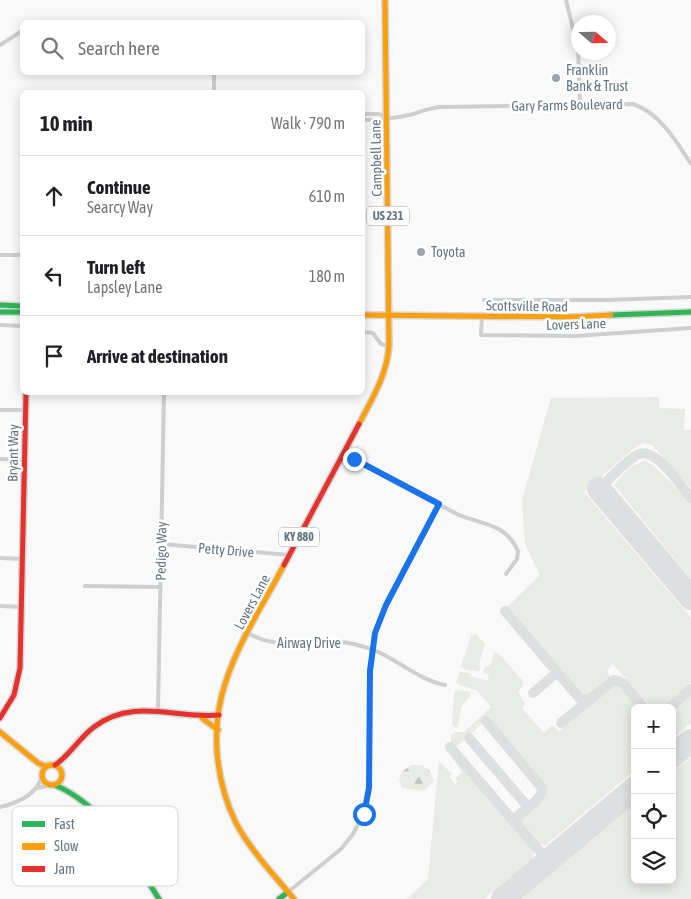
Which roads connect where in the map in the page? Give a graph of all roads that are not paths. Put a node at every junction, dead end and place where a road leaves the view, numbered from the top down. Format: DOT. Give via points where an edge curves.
graph roads {
  1 [pos="385,0"];
  2 [pos="566,0"];
  3 [pos="20,32"];
  4 [pos="0,45"];
  5 [pos="214,75"];
  6 [pos="214,90"];
  7 [pos="580,104"];
  8 [pos="365,114"];
  9 [pos="387,117"];
  10 [pos="365,120"];
  11 [pos="691,164"];
  12 [pos="0,255"];
  13 [pos="20,255"];
  14 [pos="691,297"];
  15 [pos="484,300"];
  16 [pos="0,305"];
  17 [pos="20,306"];
  18 [pos="0,312"];
  19 [pos="20,312"];
  20 [pos="691,312"];
  21 [pos="365,314"];
  22 [pos="390,315"];
  23 [pos="482,316"];
  24 [pos="0,326"];
  25 [pos="20,326"];
  26 [pos="691,328"];
  27 [pos="365,332"];
  28 [pos="389,346"];
  29 [pos="26,395"];
  30 [pos="164,395"];
  31 [pos="0,410"];
  32 [pos="26,410"];
  33 [pos="343,454"];
  34 [pos="0,459"];
  35 [pos="24,460"];
  36 [pos="439,504"];
  37 [pos="161,544"];
  38 [pos="290,555"];
  39 [pos="0,558"];
  40 [pos="22,559"];
  41 [pos="506,574"];
  42 [pos="85,586"];
  43 [pos="160,587"];
  44 [pos="0,606"];
  45 [pos="22,607"];
  46 [pos="248,633"];
  47 [pos="372,649"];
  48 [pos="445,685"];
  49 [pos="158,710"];
  50 [pos="219,715"];
  51 [pos="0,718"];
  52 [pos="202,718"];
  53 [pos="218,730"];
  54 [pos="0,732"];
  55 [pos="72,751"];
  56 [pos="38,763"];
  57 [pos="53,765"];
  58 [pos="62,774"];
  59 [pos="42,775"];
  60 [pos="53,785"];
  61 [pos="37,788"];
  62 [pos="67,788"];
  63 [pos="87,806"];
  64 [pos="0,807"];
  65 [pos="150,886"];
  66 [pos="288,892"];
  67 [pos="159,899"];
  68 [pos="279,899"];
  69 [pos="294,899"];
  1 -- 9 [label="main road, Campbell Lane / US 231"];
  2 -- 7 [label="street" via="578,49"];
  3 -- 4 [label="street"];
  5 -- 6 [label="street"];
  7 -- 9 [label="street, Gary Farms Boulevard" via="440,107 406,116"];
  7 -- 11 [label="street, Gary Farms Boulevard" via="627,104 646,109 660,121"];
  8 -- 9 [label="street"];
  9 -- 10 [label="street"];
  9 -- 22 [label="main road, Campbell Lane / US 231"];
  12 -- 13 [label="street"];
  14 -- 15 [label="street"];
  16 -- 17 [label="main road"];
  18 -- 19 [label="main road"];
  20 -- 23 [label="main road, Scottsville Road" via="595,317"];
  21 -- 22 [label="main road, Scottsville Road"];
  22 -- 23 [label="main road, Scottsville Road"];
  22 -- 28 [label="main road, Lovers Lane / KY 880"];
  23 -- 26 [label="street, Lovers Lane" via="481,335 575,336"];
  24 -- 25 [label="street"];
  27 -- 28 [label="street" via="373,333 381,344"];
  28 -- 33 [label="main road, Lovers Lane / KY 880" via="379,386"];
  29 -- 32 [label="main road, Bryant Way"];
  30 -- 37 [label="street, Pedigo Way"];
  31 -- 32 [label="street"];
  32 -- 35 [label="main road, Bryant Way"];
  33 -- 36 [label="street"];
  33 -- 38 [label="main road, Lovers Lane / KY 880"];
  34 -- 35 [label="street"];
  35 -- 40 [label="main road, Bryant Way"];
  36 -- 41 [label="street" via="466,518 494,525 509,537 518,554"];
  36 -- 47 [label="street" via="383,610"];
  37 -- 38 [label="street, Petty Drive"];
  37 -- 43 [label="street, Pedigo Way"];
  38 -- 46 [label="main road, Lovers Lane / KY 880"];
  39 -- 40 [label="street"];
  40 -- 45 [label="main road, Bryant Way"];
  42 -- 43 [label="street"];
  43 -- 49 [label="street, Pedigo Way"];
  44 -- 45 [label="street"];
  45 -- 51 [label="main road, Bryant Way" via="19,678"];
  46 -- 47 [label="street, Airway Drive" via="273,643 337,642"];
  46 -- 50 [label="main road, Lovers Lane / KY 880" via="226,678"];
  47 -- 48 [label="street, Airway Drive" via="426,679"];
  47 -- 66 [label="street" via="366,808 345,844"];
  49 -- 52 [label="main road"];
  49 -- 55 [label="main road" via="105,720 88,732"];
  50 -- 52 [label="main road"];
  50 -- 53 [label="main road, Lovers Lane / KY 880"];
  52 -- 53 [label="main road"];
  53 -- 66 [label="main road, Lovers Lane / KY 880" via="218,762 228,803 245,838"];
  54 -- 56 [label="main road"];
  55 -- 57 [label="main road"];
  55 -- 58 [label="main road"];
  56 -- 57 [label="main road"];
  56 -- 59 [label="main road"];
  57 -- 58 [label="main road"];
  57 -- 59 [label="main road"];
  58 -- 60 [label="main road" via="60,781"];
  58 -- 62 [label="main road"];
  59 -- 60 [label="main road"];
  59 -- 61 [label="street"];
  60 -- 61 [label="street"];
  60 -- 62 [label="main road"];
  61 -- 64 [label="street" via="21,800"];
  62 -- 63 [label="main road"];
  65 -- 67 [label="main road"];
  66 -- 68 [label="main road"];
  66 -- 69 [label="main road, Lovers Lane / KY 880"];
}
